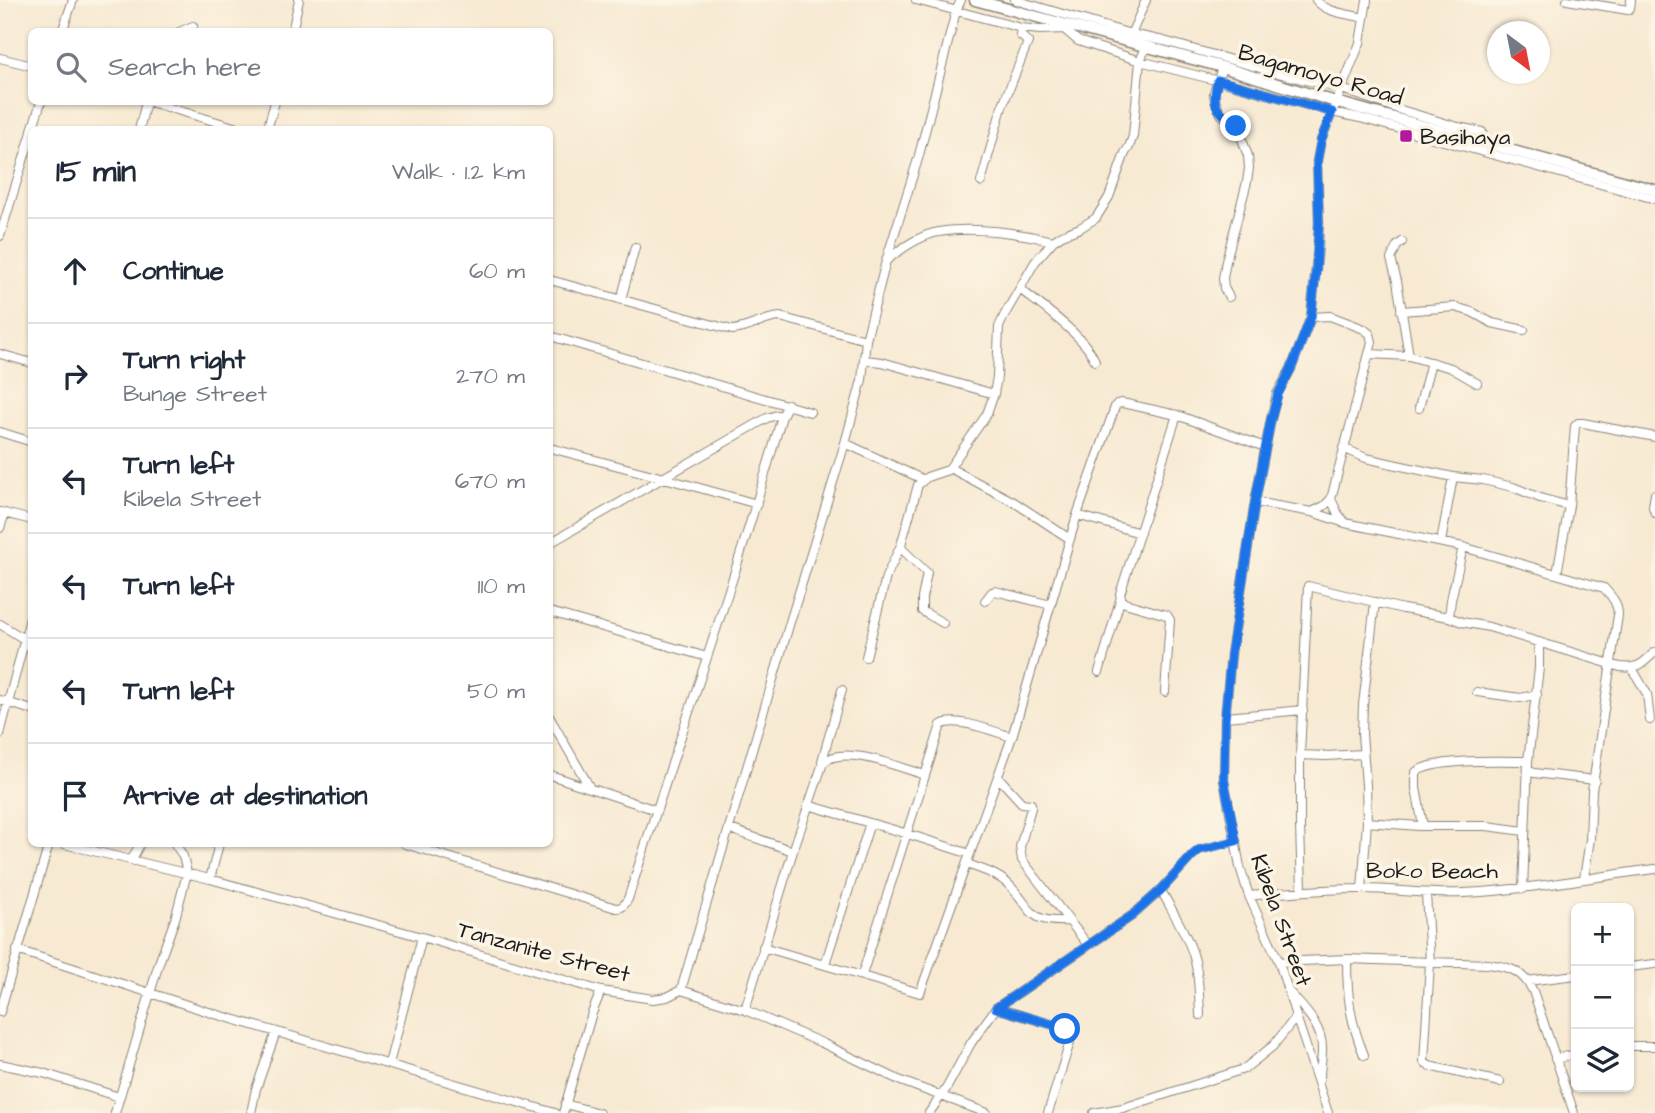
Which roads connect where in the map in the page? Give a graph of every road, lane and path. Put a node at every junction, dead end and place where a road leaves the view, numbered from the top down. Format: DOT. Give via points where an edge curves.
graph roads {
  1 [pos="73,0"];
  2 [pos="299,0"];
  3 [pos="916,0"];
  4 [pos="961,0"];
  5 [pos="975,0"];
  6 [pos="1015,0"];
  7 [pos="1146,0"];
  8 [pos="1316,0"];
  9 [pos="1367,0"];
  10 [pos="1567,0"];
  11 [pos="1631,0"];
  12 [pos="956,11"];
  13 [pos="1364,18"];
  14 [pos="193,26"];
  15 [pos="1064,27"];
  16 [pos="63,28"];
  17 [pos="188,28"];
  18 [pos="293,28"];
  19 [pos="1021,28"];
  20 [pos="1129,38"];
  21 [pos="1146,47"];
  22 [pos="0,58"];
  23 [pos="1140,61"];
  24 [pos="28,65"];
  25 [pos="1222,67"];
  26 [pos="1218,80"];
  27 [pos="1342,89"];
  28 [pos="40,105"];
  29 [pos="147,105"];
  30 [pos="158,105"];
  31 [pos="274,105"];
  32 [pos="1334,107"];
  33 [pos="34,126"];
  34 [pos="140,126"];
  35 [pos="230,126"];
  36 [pos="268,126"];
  37 [pos="1484,142"];
  38 [pos="28,144"];
  39 [pos="981,182"];
  40 [pos="1655,190"];
  41 [pos="1655,199"];
  42 [pos="0,236"];
  43 [pos="1053,241"];
  44 [pos="1402,242"];
  45 [pos="635,247"];
  46 [pos="886,261"];
  47 [pos="553,281"];
  48 [pos="1020,289"];
  49 [pos="1229,297"];
  50 [pos="621,300"];
  51 [pos="1401,311"];
  52 [pos="1311,317"];
  53 [pos="1524,330"];
  54 [pos="553,337"];
  55 [pos="866,341"];
  56 [pos="0,354"];
  57 [pos="1369,354"];
  58 [pos="1409,356"];
  59 [pos="865,360"];
  60 [pos="1095,361"];
  61 [pos="28,362"];
  62 [pos="1431,362"];
  63 [pos="1477,383"];
  64 [pos="994,394"];
  65 [pos="788,404"];
  66 [pos="1419,408"];
  67 [pos="810,412"];
  68 [pos="1177,415"];
  69 [pos="782,416"];
  70 [pos="0,432"];
  71 [pos="1655,438"];
  72 [pos="28,441"];
  73 [pos="845,443"];
  74 [pos="1265,447"];
  75 [pos="1343,448"];
  76 [pos="553,449"];
  77 [pos="950,468"];
  78 [pos="1453,477"];
  79 [pos="664,478"];
  80 [pos="924,480"];
  81 [pos="1655,494"];
  82 [pos="1331,499"];
  83 [pos="1255,502"];
  84 [pos="757,504"];
  85 [pos="1569,506"];
  86 [pos="2,512"];
  87 [pos="1312,512"];
  88 [pos="1655,513"];
  89 [pos="1077,515"];
  90 [pos="28,519"];
  91 [pos="1345,523"];
  92 [pos="0,528"];
  93 [pos="1140,533"];
  94 [pos="1070,539"];
  95 [pos="553,541"];
  96 [pos="1441,542"];
  97 [pos="901,545"];
  98 [pos="1463,547"];
  99 [pos="1557,575"];
  100 [pos="1121,597"];
  101 [pos="985,601"];
  102 [pos="1375,602"];
  103 [pos="1051,605"];
  104 [pos="553,613"];
  105 [pos="1449,617"];
  106 [pos="943,623"];
  107 [pos="0,624"];
  108 [pos="28,625"];
  109 [pos="24,639"];
  110 [pos="1539,642"];
  111 [pos="1655,652"];
  112 [pos="708,657"];
  113 [pos="866,657"];
  114 [pos="1611,664"];
  115 [pos="1632,668"];
  116 [pos="1099,671"];
  117 [pos="842,690"];
  118 [pos="1165,692"];
  119 [pos="1477,692"];
  120 [pos="1536,694"];
  121 [pos="5,702"];
  122 [pos="28,709"];
  123 [pos="1303,710"];
  124 [pos="1226,717"];
  125 [pos="1650,720"];
  126 [pos="553,723"];
  127 [pos="0,734"];
  128 [pos="1012,737"];
  129 [pos="1363,754"];
  130 [pos="1300,755"];
  131 [pos="1529,765"];
  132 [pos="821,768"];
  133 [pos="925,775"];
  134 [pos="553,776"];
  135 [pos="998,777"];
  136 [pos="1595,780"];
  137 [pos="590,788"];
  138 [pos="808,805"];
  139 [pos="656,810"];
  140 [pos="1367,822"];
  141 [pos="870,823"];
  142 [pos="1423,826"];
  143 [pos="730,829"];
  144 [pos="1524,831"];
  145 [pos="908,834"];
  146 [pos="1236,841"];
  147 [pos="48,847"];
  148 [pos="88,847"];
  149 [pos="138,847"];
  150 [pos="177,847"];
  151 [pos="218,847"];
  152 [pos="423,847"];
  153 [pos="793,851"];
  154 [pos="970,854"];
  155 [pos="132,859"];
  156 [pos="967,864"];
  157 [pos="1654,866"];
  158 [pos="187,873"];
  159 [pos="210,878"];
  160 [pos="1584,878"];
  161 [pos="1362,889"];
  162 [pos="1523,889"];
  163 [pos="1161,890"];
  164 [pos="1302,890"];
  165 [pos="1426,893"];
  166 [pos="1249,896"];
  167 [pos="1069,921"];
  168 [pos="422,937"];
  169 [pos="1088,945"];
  170 [pos="763,947"];
  171 [pos="17,950"];
  172 [pos="1347,959"];
  173 [pos="1279,962"];
  174 [pos="1430,962"];
  175 [pos="825,964"];
  176 [pos="1655,964"];
  177 [pos="1634,966"];
  178 [pos="862,975"];
  179 [pos="1571,976"];
  180 [pos="1527,981"];
  181 [pos="681,990"];
  182 [pos="1288,990"];
  183 [pos="601,991"];
  184 [pos="150,993"];
  185 [pos="996,1008"];
  186 [pos="745,1010"];
  187 [pos="0,1012"];
  188 [pos="1200,1015"];
  189 [pos="1296,1017"];
  190 [pos="276,1032"];
  191 [pos="1634,1046"];
  192 [pos="1655,1046"];
  193 [pos="1364,1055"];
  194 [pos="1571,1056"];
  195 [pos="1555,1059"];
  196 [pos="0,1063"];
  197 [pos="388,1064"];
  198 [pos="1500,1082"];
  199 [pos="1319,1083"];
  200 [pos="941,1096"];
  201 [pos="119,1097"];
  202 [pos="564,1109"];
  203 [pos="116,1113"];
  204 [pos="251,1113"];
  205 [pos="555,1113"];
  206 [pos="599,1113"];
  207 [pos="929,1113"];
  208 [pos="987,1113"];
  209 [pos="1048,1113"];
  210 [pos="1094,1113"];
  211 [pos="1328,1113"];
  212 [pos="1574,1113"];
  1 -- 16 [label="street"];
  2 -- 18 [label="street"];
  3 -- 12 [label="street"];
  4 -- 12 [label="street"];
  5 -- 15 [label="highway, Bagamoyo Road"];
  6 -- 20 [label="street"];
  7 -- 20 [label="street"];
  8 -- 13 [label="street" via="1330,10"];
  9 -- 13 [label="street, Kibela Street"];
  10 -- 11 [label="street" via="1628,10"];
  12 -- 19 [label="street"];
  12 -- 46 [label="street"];
  13 -- 27 [label="street, Kibela Street" via="1360,43"];
  14 -- 17 [label="street"];
  15 -- 19 [label="street"];
  15 -- 20 [label="highway, Bagamoyo Road"];
  15 -- 23 [label="street" via="1078,41"];
  19 -- 39 [label="street" via="1027,45 1002,107"];
  20 -- 21 [label="highway, Bagamoyo Road"];
  20 -- 27 [label="street" via="1164,41"];
  21 -- 23 [label="street"];
  21 -- 25 [label="highway, Bagamoyo Road"];
  22 -- 24 [label="street"];
  23 -- 26 [label="street"];
  23 -- 43 [label="street" via="1133,136 1109,197 1096,218"];
  25 -- 26 [label="street"];
  25 -- 32 [label="highway, Bagamoyo Road"];
  26 -- 32 [label="street"];
  26 -- 49 [label="street" via="1214,93 1217,107 1236,126 1249,168 1223,278"];
  27 -- 32 [label="street, Kibela Street"];
  27 -- 37 [label="street" via="1482,132"];
  28 -- 33 [label="street"];
  29 -- 34 [label="street"];
  30 -- 35 [label="street"];
  31 -- 36 [label="street"];
  32 -- 37 [label="highway, Bagamoyo Road"];
  32 -- 41 [label="street"];
  32 -- 52 [label="street, Kibela Street" via="1317,161 1319,222"];
  37 -- 40 [label="highway, Bagamoyo Road"];
  38 -- 42 [label="street"];
  43 -- 46 [label="street" via="973,230 938,232 914,240"];
  43 -- 48 [label="street"];
  44 -- 51 [label="street" via="1391,259"];
  45 -- 50 [label="street"];
  46 -- 55 [label="street"];
  47 -- 50 [label="street"];
  48 -- 60 [label="street" via="1082,340"];
  48 -- 64 [label="street" via="999,327"];
  50 -- 55 [label="street" via="732,330 780,317"];
  51 -- 53 [label="street" via="1455,307"];
  51 -- 58 [label="street"];
  52 -- 57 [label="street" via="1329,316 1367,331 1372,342"];
  52 -- 74 [label="street, Kibela Street" via="1278,394"];
  54 -- 65 [label="street"];
  55 -- 59 [label="street"];
  56 -- 61 [label="street"];
  57 -- 58 [label="street"];
  57 -- 75 [label="street"];
  58 -- 62 [label="street"];
  59 -- 64 [label="street"];
  59 -- 73 [label="street"];
  62 -- 63 [label="street"];
  62 -- 66 [label="street"];
  64 -- 77 [label="street" via="988,414"];
  65 -- 67 [label="street"];
  65 -- 69 [label="street"];
  68 -- 74 [label="street"];
  68 -- 89 [label="street" via="1117,404"];
  68 -- 93 [label="street"];
  69 -- 79 [label="street" via="767,418"];
  69 -- 84 [label="street"];
  70 -- 72 [label="street"];
  71 -- 85 [label="street" via="1576,424"];
  73 -- 80 [label="street"];
  73 -- 143 [label="street"];
  74 -- 83 [label="street, Kibela Street"];
  75 -- 78 [label="street"];
  75 -- 82 [label="street"];
  76 -- 79 [label="street"];
  77 -- 80 [label="street"];
  77 -- 94 [label="street"];
  78 -- 85 [label="street" via="1513,487"];
  78 -- 96 [label="street"];
  79 -- 84 [label="street"];
  79 -- 95 [label="street"];
  80 -- 97 [label="street" via="918,485"];
  81 -- 88 [label="street"];
  82 -- 87 [label="street"];
  82 -- 91 [label="street"];
  83 -- 87 [label="street"];
  83 -- 124 [label="street, Kibela Street"];
  84 -- 112 [label="street"];
  85 -- 99 [label="street"];
  86 -- 90 [label="street"];
  86 -- 92 [label="street"];
  87 -- 91 [label="street"];
  89 -- 93 [label="street"];
  89 -- 94 [label="street"];
  91 -- 96 [label="street"];
  93 -- 100 [label="street"];
  94 -- 103 [label="street"];
  96 -- 98 [label="street"];
  97 -- 106 [label="street" via="927,573 922,611"];
  97 -- 113 [label="street" via="886,577"];
  98 -- 99 [label="street"];
  98 -- 105 [label="street"];
  99 -- 114 [label="street" via="1604,588 1617,603"];
  100 -- 116 [label="street"];
  100 -- 118 [label="street" via="1125,603 1167,615 1170,620"];
  101 -- 103 [label="street" via="999,591"];
  102 -- 105 [label="street"];
  102 -- 123 [label="street" via="1308,586"];
  102 -- 129 [label="street" via="1363,705"];
  103 -- 128 [label="street"];
  104 -- 112 [label="street"];
  105 -- 110 [label="street"];
  107 -- 109 [label="street"];
  108 -- 109 [label="street"];
  109 -- 121 [label="street"];
  110 -- 114 [label="street"];
  110 -- 120 [label="street"];
  111 -- 115 [label="street"];
  112 -- 139 [label="street"];
  114 -- 115 [label="street"];
  114 -- 136 [label="street"];
  115 -- 125 [label="street" via="1647,694"];
  117 -- 132 [label="street"];
  119 -- 120 [label="street" via="1521,698"];
  120 -- 131 [label="street"];
  121 -- 122 [label="street"];
  121 -- 127 [label="street"];
  123 -- 124 [label="street"];
  123 -- 130 [label="street"];
  124 -- 146 [label="street, Kibela Street" via="1224,780"];
  126 -- 137 [label="street"];
  128 -- 133 [label="street" via="952,722 941,725"];
  128 -- 135 [label="street"];
  129 -- 130 [label="street"];
  129 -- 140 [label="street"];
  130 -- 164 [label="street"];
  131 -- 136 [label="street" via="1534,773"];
  131 -- 142 [label="street" via="1423,767 1416,772"];
  131 -- 144 [label="street"];
  132 -- 133 [label="street" via="830,757 852,755"];
  132 -- 138 [label="street"];
  133 -- 145 [label="street"];
  134 -- 137 [label="street"];
  135 -- 154 [label="street"];
  135 -- 167 [label="street" via="1023,803 1031,804 1020,847 1022,860"];
  136 -- 160 [label="street"];
  137 -- 139 [label="street"];
  138 -- 141 [label="street"];
  138 -- 153 [label="street"];
  139 -- 152 [label="street" via="628,899 621,908"];
  140 -- 142 [label="street"];
  140 -- 161 [label="street"];
  141 -- 145 [label="street"];
  141 -- 175 [label="street"];
  142 -- 144 [label="street"];
  143 -- 153 [label="street"];
  143 -- 181 [label="street"];
  144 -- 162 [label="street"];
  145 -- 154 [label="street"];
  145 -- 178 [label="street"];
  146 -- 163 [label="street" via="1199,850"];
  146 -- 166 [label="street, Kibela Street"];
  147 -- 171 [label="street"];
  148 -- 155 [label="street, Tanzanite Street"];
  149 -- 155 [label="street"];
  150 -- 158 [label="street"];
  151 -- 159 [label="street"];
  153 -- 170 [label="street"];
  154 -- 156 [label="street"];
  155 -- 158 [label="street, Tanzanite Street"];
  156 -- 167 [label="street" via="1005,881 1041,919"];
  156 -- 178 [label="street" via="920,993"];
  157 -- 160 [label="street, Boko Beach"];
  158 -- 159 [label="street, Tanzanite Street"];
  158 -- 184 [label="street"];
  159 -- 168 [label="street, Tanzanite Street"];
  160 -- 162 [label="street, Boko Beach"];
  161 -- 164 [label="street, Boko Beach"];
  161 -- 165 [label="street, Boko Beach"];
  162 -- 165 [label="street, Boko Beach"];
  163 -- 169 [label="street"];
  163 -- 188 [label="street" via="1194,956"];
  164 -- 166 [label="street, Boko Beach"];
  165 -- 174 [label="street"];
  166 -- 173 [label="street, Kibela Street"];
  167 -- 169 [label="street"];
  168 -- 183 [label="street, Tanzanite Street"];
  168 -- 197 [label="street"];
  169 -- 185 [label="street"];
  170 -- 175 [label="street"];
  170 -- 186 [label="street"];
  171 -- 184 [label="street"];
  171 -- 187 [label="street"];
  172 -- 173 [label="street"];
  172 -- 174 [label="street"];
  172 -- 193 [label="street" via="1347,996"];
  173 -- 182 [label="street, Kibela Street"];
  174 -- 180 [label="street" via="1508,967"];
  174 -- 198 [label="street" via="1424,1062"];
  175 -- 178 [label="street"];
  176 -- 177 [label="street"];
  179 -- 180 [label="street"];
  180 -- 195 [label="street"];
  181 -- 183 [label="street, Tanzanite Street" via="653,999"];
  181 -- 186 [label="street"];
  182 -- 189 [label="street, Kibela Street"];
  182 -- 199 [label="street" via="1321,1037"];
  183 -- 202 [label="street"];
  184 -- 190 [label="street"];
  184 -- 201 [label="street"];
  185 -- 200 [label="street"];
  185 -- 209 [label="street" via="1068,1033 1070,1042"];
  186 -- 200 [label="street"];
  189 -- 199 [label="street, Kibela Street"];
  189 -- 210 [label="street" via="1273,1046 1244,1069"];
  190 -- 197 [label="street"];
  190 -- 204 [label="street"];
  191 -- 192 [label="street"];
  194 -- 195 [label="street"];
  195 -- 212 [label="street"];
  196 -- 201 [label="street"];
  197 -- 205 [label="street"];
  199 -- 211 [label="street, Kibela Street"];
  200 -- 207 [label="street"];
  200 -- 208 [label="street"];
  201 -- 203 [label="street"];
  202 -- 206 [label="street"];
}
